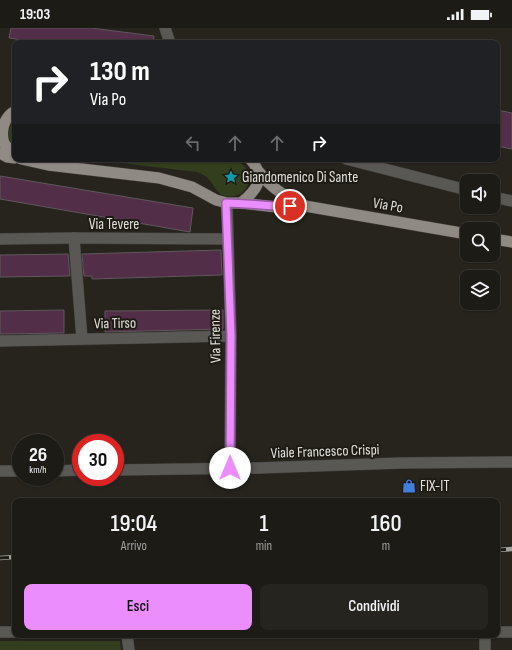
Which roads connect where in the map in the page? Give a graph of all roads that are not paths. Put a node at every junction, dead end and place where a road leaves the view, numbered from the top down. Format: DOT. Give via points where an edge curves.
graph roads {
  1 [pos="161,28"];
  2 [pos="165,28"];
  3 [pos="161,40"];
  4 [pos="169,40"];
  5 [pos="8,115"];
  6 [pos="12,151"];
  7 [pos="0,153"];
  8 [pos="12,158"];
  9 [pos="30,162"];
  10 [pos="253,162"];
  11 [pos="358,162"];
  12 [pos="259,172"];
  13 [pos="460,188"];
  14 [pos="500,198"];
  15 [pos="512,201"];
  16 [pos="226,203"];
  17 [pos="240,203"];
  18 [pos="305,206"];
  19 [pos="460,233"];
  20 [pos="74,238"];
  21 [pos="0,239"];
  22 [pos="227,240"];
  23 [pos="500,240"];
  24 [pos="512,242"];
  25 [pos="231,336"];
  26 [pos="82,339"];
  27 [pos="0,341"];
  28 [pos="512,462"];
  29 [pos="230,468"];
  30 [pos="124,470"];
  31 [pos="0,471"];
  32 [pos="12,471"];
  33 [pos="0,632"];
  34 [pos="12,632"];
  35 [pos="500,632"];
  36 [pos="512,632"];
  37 [pos="127,638"];
  38 [pos="485,638"];
  39 [pos="129,650"];
  40 [pos="485,650"];
  1 -- 3 [label="street"];
  2 -- 4 [label="street"];
  5 -- 6 [label="main road" via="1,130 3,142"];
  7 -- 8 [label="main road"];
  9 -- 16 [label="main road" via="159,178 192,187"];
  10 -- 12 [label="main road, Via Po"];
  11 -- 13 [label="street"];
  12 -- 17 [label="main road" via="254,191"];
  12 -- 18 [label="main road, Via Po" via="278,192"];
  14 -- 15 [label="street"];
  16 -- 17 [label="main road, Via Po"];
  16 -- 22 [label="street, Via Firenze"];
  17 -- 18 [label="main road, Via Po" via="276,207"];
  18 -- 19 [label="main road, Via Po"];
  20 -- 21 [label="street, Via Tevere"];
  20 -- 22 [label="street, Via Tevere"];
  20 -- 26 [label="street"];
  22 -- 25 [label="street, Via Firenze"];
  23 -- 24 [label="main road"];
  25 -- 26 [label="street, Via Tirso"];
  25 -- 29 [label="street, Via Firenze"];
  26 -- 27 [label="street, Via Tirso"];
  28 -- 29 [label="street, Viale Francesco Crispi"];
  29 -- 30 [label="street, Viale Francesco Crispi"];
  31 -- 32 [label="street"];
  33 -- 34 [label="street"];
  35 -- 36 [label="street"];
  37 -- 39 [label="street"];
  38 -- 40 [label="street"];
}
